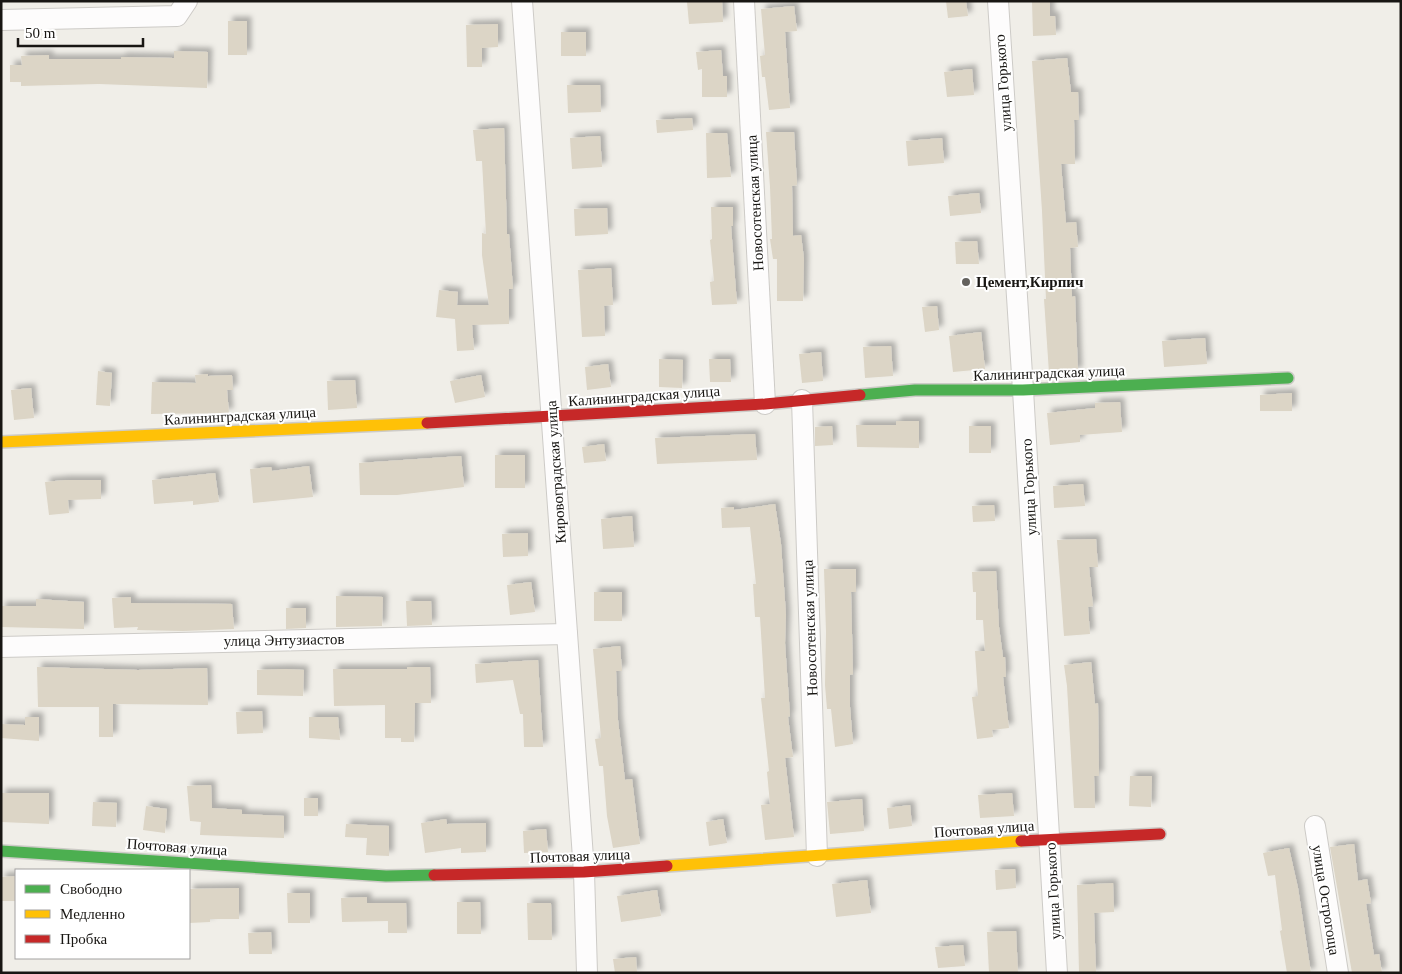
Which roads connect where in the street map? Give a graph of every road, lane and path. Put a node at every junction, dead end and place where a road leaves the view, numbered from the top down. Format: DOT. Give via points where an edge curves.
graph roads {
  1 [pos="187,1"];
  2 [pos="522,1"];
  3 [pos="744,1"];
  4 [pos="998,1"];
  5 [pos="1,20"];
  6 [pos="1288,378"];
  7 [pos="1023,390"];
  8 [pos="802,400"];
  9 [pos="764,404"];
  10 [pos="552,417"];
  11 [pos="1,442"];
  12 [pos="567,634"];
  13 [pos="1,647"];
  14 [pos="1315,826"];
  15 [pos="1160,834"];
  16 [pos="1051,839"];
  17 [pos="1,851"];
  18 [pos="818,856"];
  19 [pos="584,872"];
  20 [pos="587,973"];
  21 [pos="1057,973"];
  22 [pos="1338,973"];
  1 -- 5 [label="street" via="177,16"];
  2 -- 10 [label="street, Кировоградская улица"];
  3 -- 9 [label="street, Новосотенская улица"];
  4 -- 7 [label="street, улица Горького"];
  6 -- 7 [label="street, Калининградская улица"];
  7 -- 8 [label="street, Калининградская улица" via="915,390"];
  7 -- 16 [label="street, улица Горького"];
  8 -- 9 [label="street, Калининградская улица"];
  8 -- 18 [label="street, Новосотенская улица"];
  9 -- 10 [label="street, Калининградская улица"];
  10 -- 11 [label="street, Калининградская улица"];
  10 -- 12 [label="street, Кировоградская улица"];
  12 -- 13 [label="street, улица Энтузиастов"];
  12 -- 19 [label="street, Кировоградская улица"];
  14 -- 22 [label="street, улица Острогоща"];
  15 -- 16 [label="street, Почтовая улица"];
  16 -- 18 [label="street, Почтовая улица"];
  16 -- 21 [label="street, улица Горького"];
  17 -- 19 [label="street, Почтовая улица" via="386,876"];
  18 -- 19 [label="street, Почтовая улица"];
  19 -- 20 [label="street, Кировоградская улица"];
}
